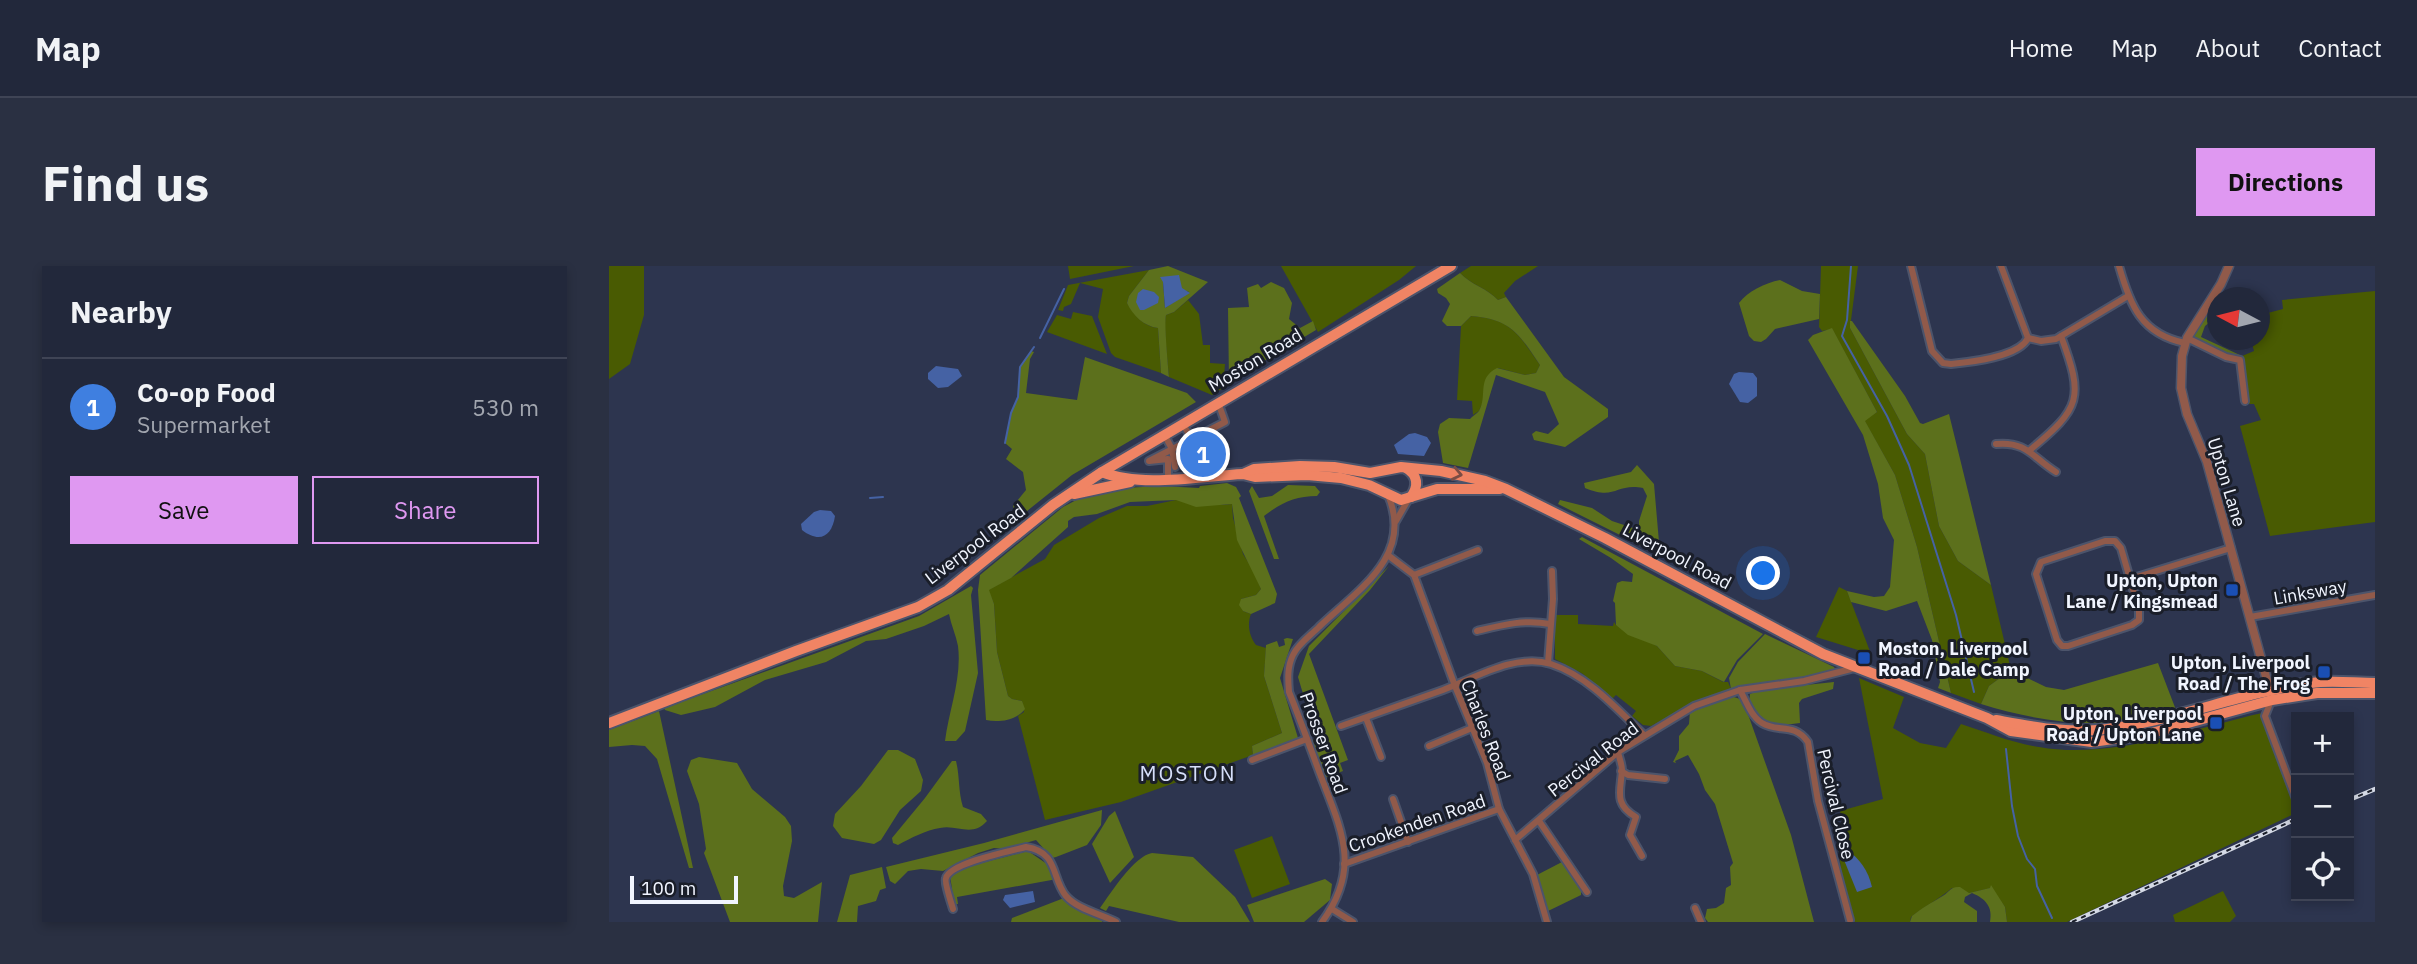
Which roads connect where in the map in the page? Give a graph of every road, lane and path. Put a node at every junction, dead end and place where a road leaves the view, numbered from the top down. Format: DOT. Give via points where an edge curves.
graph roads {
  1 [pos="1438,266"];
  2 [pos="1451,266"];
  3 [pos="1911,266"];
  4 [pos="2001,266"];
  5 [pos="2119,266"];
  6 [pos="2229,266"];
  7 [pos="1426,280"];
  8 [pos="2128,296"];
  9 [pos="2061,336"];
  10 [pos="2028,338"];
  11 [pos="2186,340"];
  12 [pos="2245,401"];
  13 [pos="1218,402"];
  14 [pos="1182,424"];
  15 [pos="1164,434"];
  16 [pos="1192,439"];
  17 [pos="1996,444"];
  18 [pos="1172,449"];
  19 [pos="2031,450"];
  20 [pos="1175,467"];
  21 [pos="1406,468"];
  22 [pos="1392,469"];
  23 [pos="1102,472"];
  24 [pos="2056,472"];
  25 [pos="1243,474"];
  26 [pos="1168,478"];
  27 [pos="1154,479"];
  28 [pos="1506,489"];
  29 [pos="1387,494"];
  30 [pos="1410,497"];
  31 [pos="1059,501"];
  32 [pos="1396,523"];
  33 [pos="2231,548"];
  34 [pos="1478,550"];
  35 [pos="1389,556"];
  36 [pos="1552,571"];
  37 [pos="1414,575"];
  38 [pos="2130,579"];
  39 [pos="2375,595"];
  40 [pos="2250,617"];
  41 [pos="1550,624"];
  42 [pos="1477,631"];
  43 [pos="1548,663"];
  44 [pos="1855,668"];
  45 [pos="2375,683"];
  46 [pos="1455,686"];
  47 [pos="1740,690"];
  48 [pos="2375,693"];
  49 [pos="2271,695"];
  50 [pos="1366,718"];
  51 [pos="609,723"];
  52 [pos="1341,726"];
  53 [pos="1472,728"];
  54 [pos="1644,735"];
  55 [pos="1307,739"];
  56 [pos="1429,746"];
  57 [pos="1618,752"];
  58 [pos="1381,757"];
  59 [pos="1252,760"];
  60 [pos="1621,771"];
  61 [pos="1665,779"];
  62 [pos="2291,786"];
  63 [pos="1393,799"];
  64 [pos="1499,809"];
  65 [pos="1637,809"];
  66 [pos="1628,813"];
  67 [pos="1539,821"];
  68 [pos="1515,840"];
  69 [pos="1408,842"];
  70 [pos="1642,856"];
  71 [pos="1344,864"];
  72 [pos="1587,892"];
  73 [pos="1695,908"];
  74 [pos="953,909"];
  75 [pos="1332,909"];
  76 [pos="1850,920"];
  77 [pos="1116,922"];
  78 [pos="1322,922"];
  79 [pos="1353,922"];
  80 [pos="1547,922"];
  81 [pos="1701,922"];
  1 -- 7 [label="highway, Moston Road"];
  2 -- 7 [label="highway, Moston Road"];
  3 -- 10 [label="street" via="1932,351 1943,363 2011,352"];
  4 -- 10 [label="street"];
  5 -- 8 [label="street"];
  6 -- 11 [label="street, Upton Lane"];
  7 -- 13 [label="highway, Moston Road"];
  8 -- 9 [label="street"];
  8 -- 11 [label="street" via="2151,329 2174,341"];
  9 -- 10 [label="street" via="2041,341"];
  9 -- 19 [label="street" via="2074,370 2075,400 2066,419"];
  11 -- 12 [label="street" via="2240,360"];
  11 -- 33 [label="street, Upton Lane" via="2180,374 2183,403 2203,450"];
  13 -- 14 [label="highway, Moston Road"];
  13 -- 16 [label="street" via="1225,422"];
  14 -- 15 [label="highway, Moston Road"];
  14 -- 16 [label="street"];
  15 -- 18 [label="street"];
  15 -- 23 [label="highway, Moston Road"];
  16 -- 18 [label="street"];
  17 -- 19 [label="street"];
  18 -- 20 [label="street"];
  18 -- 26 [label="street" via="1149,461 1168,459"];
  19 -- 24 [label="street"];
  21 -- 22 [label="highway"];
  21 -- 28 [label="highway, Liverpool Road, one-way" via="1457,474"];
  21 -- 30 [label="highway" via="1417,481"];
  22 -- 25 [label="highway" via="1370,473 1300,466"];
  22 -- 29 [label="highway" via="1385,478"];
  23 -- 27 [label="highway"];
  23 -- 31 [label="highway, Liverpool Road"];
  25 -- 26 [label="highway"];
  25 -- 29 [label="highway" via="1332,477"];
  26 -- 27 [label="highway"];
  27 -- 31 [label="highway" via="1093,488"];
  28 -- 30 [label="highway, Liverpool Road" via="1437,489"];
  28 -- 44 [label="highway, Liverpool Road"];
  29 -- 30 [label="highway" via="1396,500"];
  29 -- 32 [label="street"];
  30 -- 32 [label="street"];
  31 -- 51 [label="highway, Liverpool Road" via="948,590 918,607"];
  32 -- 35 [label="street"];
  33 -- 38 [label="street"];
  33 -- 40 [label="street, Upton Lane"];
  34 -- 37 [label="street"];
  35 -- 37 [label="street"];
  35 -- 55 [label="street, Prosser Road" via="1292,656 1289,692"];
  36 -- 41 [label="street"];
  37 -- 46 [label="street, Charles Road"];
  38 -- 38 [label="street" via="2139,620 2062,646 2036,574 2041,562 2115,541"];
  39 -- 40 [label="street, Linksway"];
  40 -- 49 [label="street, Upton Lane"];
  41 -- 42 [label="street" via="1517,622"];
  41 -- 43 [label="street"];
  43 -- 46 [label="street" via="1493,669"];
  43 -- 54 [label="street" via="1592,687"];
  44 -- 47 [label="street, Percival Road"];
  44 -- 49 [label="highway, Liverpool Road" via="1986,718 2049,729 2094,730 2140,723"];
  45 -- 49 [label="highway, Liverpool Road" via="2314,682"];
  46 -- 50 [label="street"];
  46 -- 53 [label="street, Charles Road"];
  47 -- 54 [label="street, Percival Road" via="1694,706"];
  47 -- 76 [label="street, Percival Close" via="1764,724 1791,729 1808,742 1818,801"];
  48 -- 49 [label="highway, Liverpool Road"];
  49 -- 62 [label="street" via="2265,716"];
  50 -- 52 [label="street"];
  50 -- 58 [label="street"];
  53 -- 56 [label="street"];
  53 -- 64 [label="street, Charles Road"];
  54 -- 57 [label="street, Percival Road"];
  55 -- 59 [label="street"];
  55 -- 71 [label="street, Prosser Road" via="1343,836"];
  57 -- 60 [label="street"];
  57 -- 67 [label="street, Percival Road"];
  60 -- 61 [label="street"];
  60 -- 66 [label="street" via="1619,794"];
  63 -- 69 [label="street"];
  64 -- 68 [label="street, Charles Road"];
  64 -- 69 [label="street, Crookenden Road"];
  65 -- 66 [label="street"];
  66 -- 70 [label="street" via="1636,817 1630,835"];
  67 -- 68 [label="street, Percival Road"];
  67 -- 72 [label="street"];
  68 -- 80 [label="street, Charles Road" via="1533,874"];
  69 -- 71 [label="street, Crookenden Road"];
  71 -- 75 [label="street, Prosser Road"];
  73 -- 81 [label="street"];
  74 -- 77 [label="street" via="946,875 956,867 1026,847 1050,860 1064,894 1072,901"];
  75 -- 78 [label="street, Prosser Road"];
  75 -- 79 [label="street"];
}
